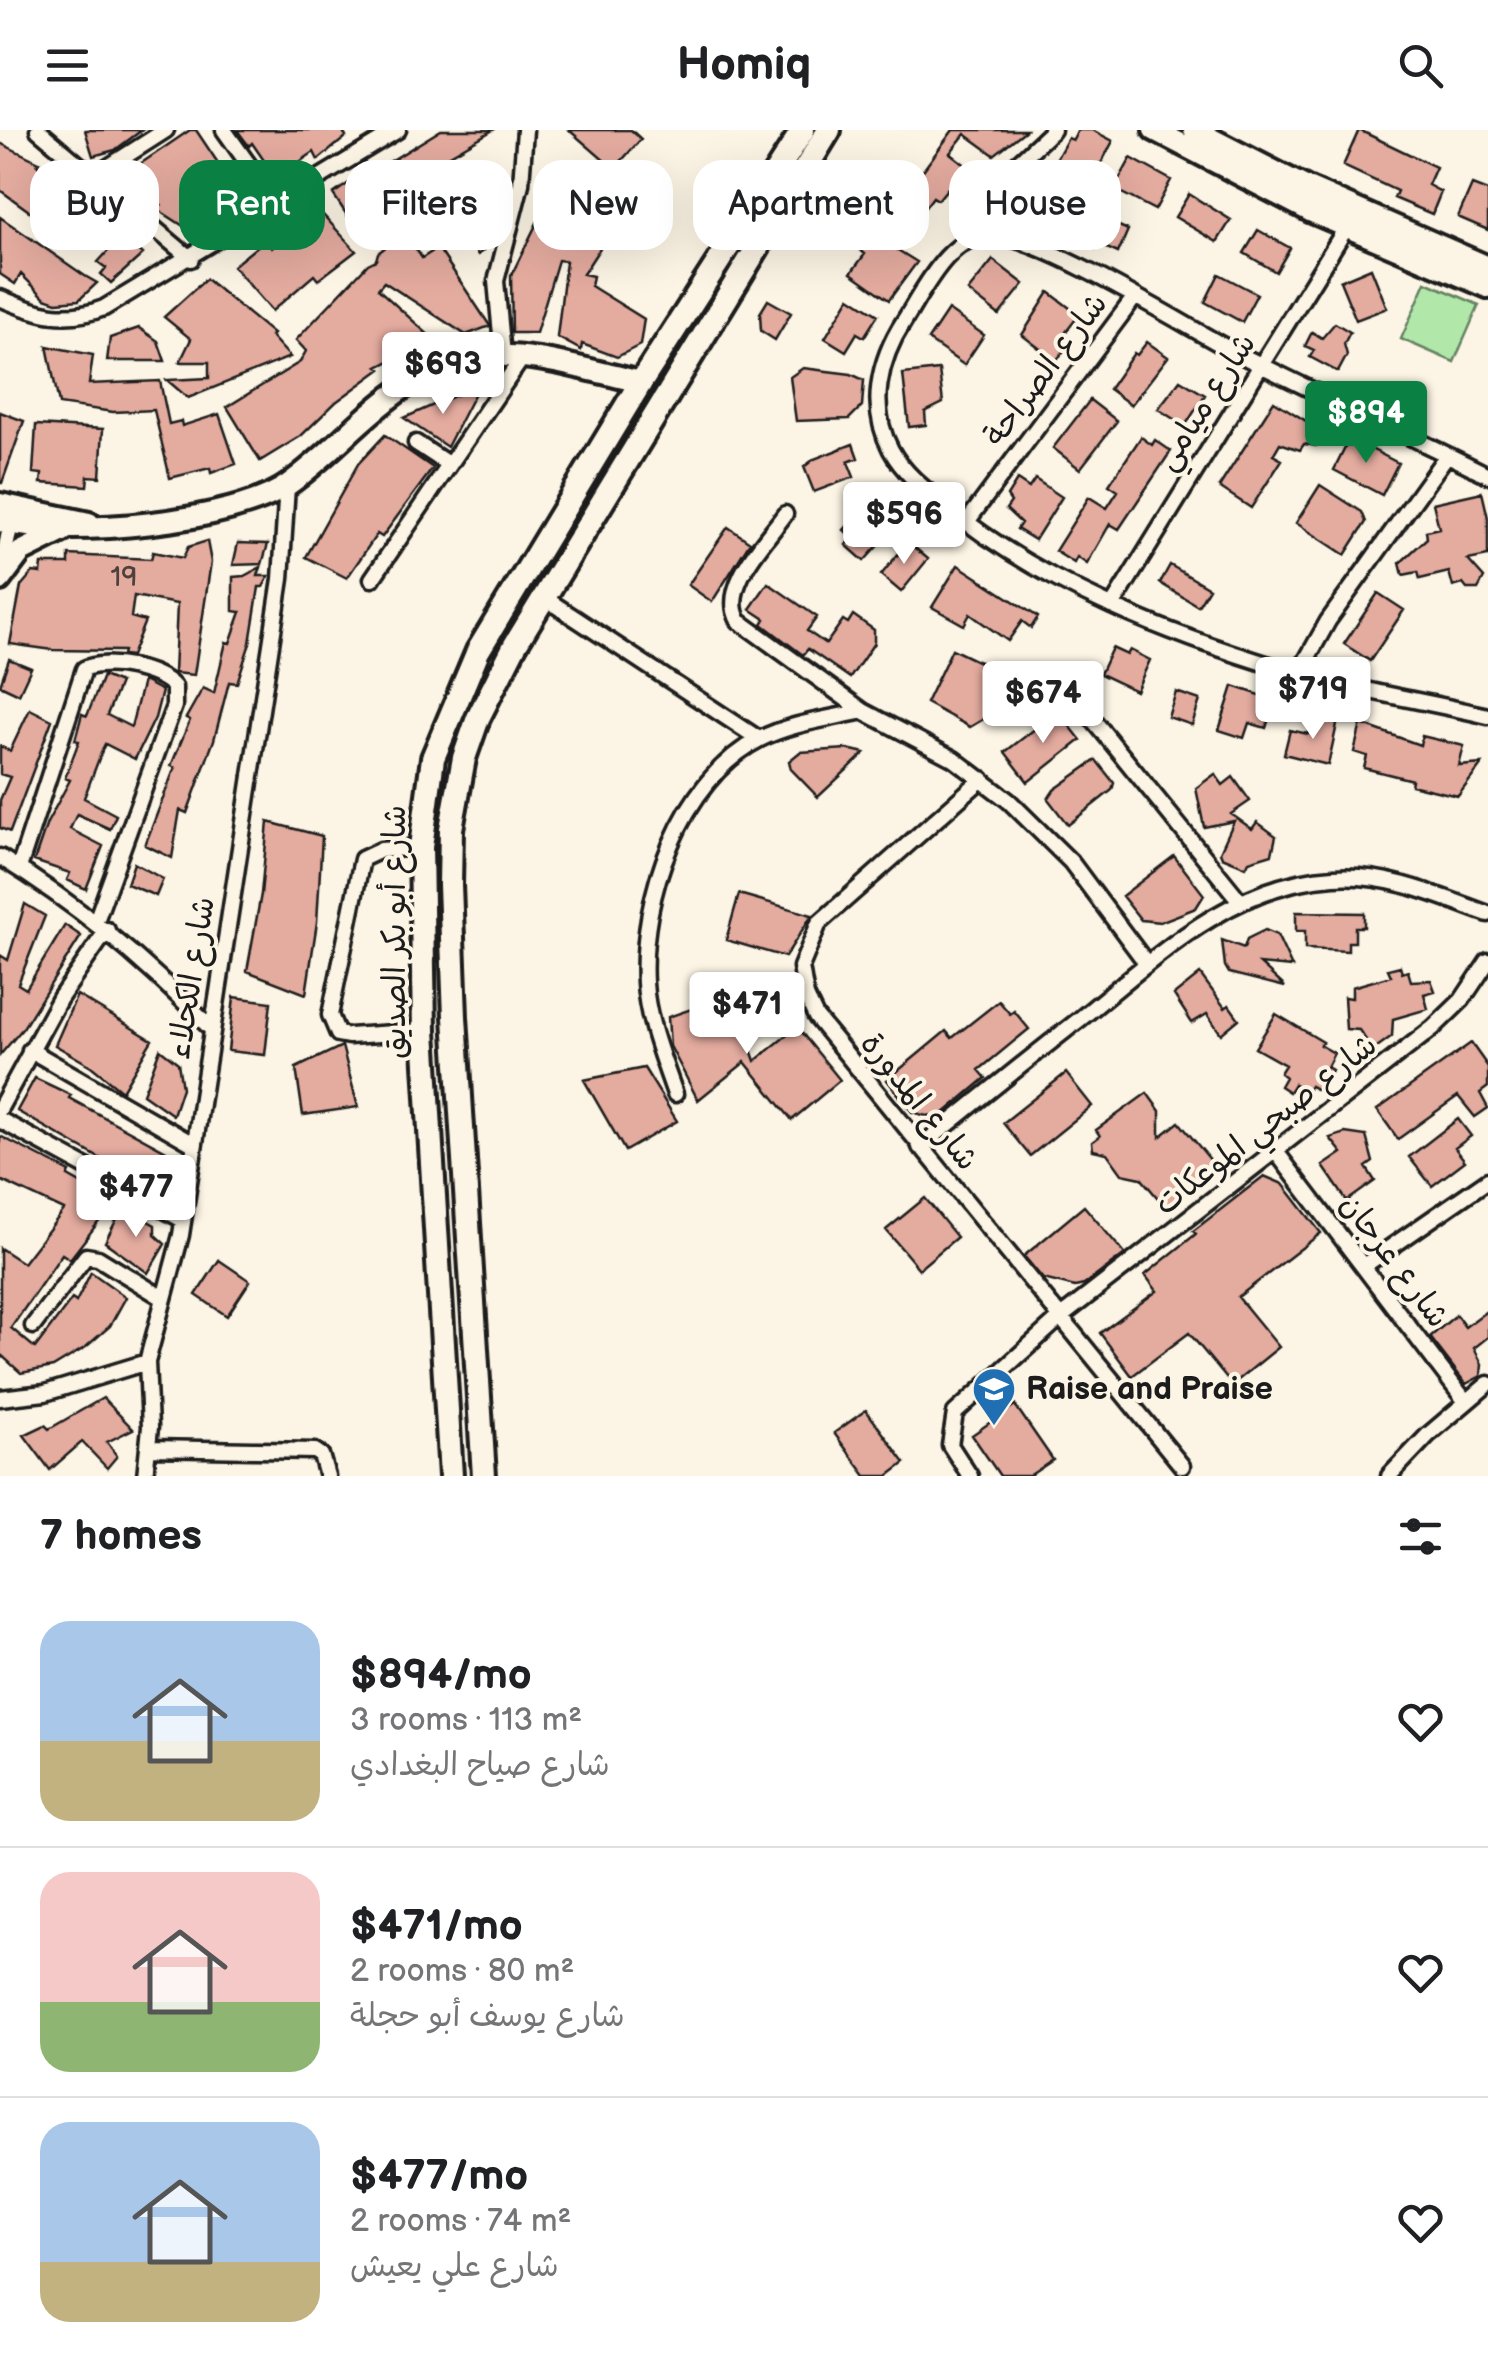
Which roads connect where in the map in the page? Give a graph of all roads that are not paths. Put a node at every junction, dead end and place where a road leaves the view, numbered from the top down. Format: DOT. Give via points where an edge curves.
graph roads {
  1 [pos="38,130"];
  2 [pos="166,130"];
  3 [pos="224,130"];
  4 [pos="398,130"];
  5 [pos="525,130"];
  6 [pos="803,130"];
  7 [pos="829,130"];
  8 [pos="1053,130"];
  9 [pos="1154,130"];
  10 [pos="1194,130"];
  11 [pos="378,135"];
  12 [pos="71,160"];
  13 [pos="119,160"];
  14 [pos="245,160"];
  15 [pos="1021,160"];
  16 [pos="325,171"];
  17 [pos="1346,228"];
  18 [pos="159,233"];
  19 [pos="205,250"];
  20 [pos="957,250"];
  21 [pos="1038,250"];
  22 [pos="191,259"];
  23 [pos="1488,267"];
  24 [pos="704,284"];
  25 [pos="1488,287"];
  26 [pos="0,298"];
  27 [pos="728,298"];
  28 [pos="1134,298"];
  29 [pos="512,358"];
  30 [pos="1262,366"];
  31 [pos="641,382"];
  32 [pos="416,443"];
  33 [pos="1448,454"];
  34 [pos="448,464"];
  35 [pos="1488,475"];
  36 [pos="287,486"];
  37 [pos="6,514"];
  38 [pos="785,514"];
  39 [pos="966,523"];
  40 [pos="100,527"];
  41 [pos="63,530"];
  42 [pos="372,578"];
  43 [pos="0,579"];
  44 [pos="543,597"];
  45 [pos="1112,606"];
  46 [pos="1299,674"];
  47 [pos="1082,706"];
  48 [pos="862,711"];
  49 [pos="1488,716"];
  50 [pos="759,740"];
  51 [pos="982,779"];
  52 [pos="421,847"];
  53 [pos="0,857"];
  54 [pos="18,868"];
  55 [pos="1240,900"];
  56 [pos="1488,914"];
  57 [pos="101,926"];
  58 [pos="1488,961"];
  59 [pos="1147,964"];
  60 [pos="212,1030"];
  61 [pos="424,1031"];
  62 [pos="30,1050"];
  63 [pos="675,1094"];
  64 [pos="0,1108"];
  65 [pos="0,1120"];
  66 [pos="193,1144"];
  67 [pos="920,1148"];
  68 [pos="1277,1153"];
  69 [pos="1488,1180"];
  70 [pos="183,1220"];
  71 [pos="1365,1265"];
  72 [pos="164,1298"];
  73 [pos="1062,1316"];
  74 [pos="32,1326"];
  75 [pos="147,1362"];
  76 [pos="1488,1384"];
  77 [pos="0,1398"];
  78 [pos="1466,1402"];
  79 [pos="150,1448"];
  80 [pos="1182,1466"];
  81 [pos="146,1476"];
  82 [pos="327,1476"];
  83 [pos="451,1476"];
  84 [pos="484,1476"];
  85 [pos="970,1476"];
  86 [pos="1389,1476"];
  1 -- 12 [label="street"];
  2 -- 13 [label="street"];
  3 -- 14 [label="street"];
  4 -- 11 [label="street"];
  5 -- 29 [label="street" via="521,184 496,281"];
  6 -- 24 [label="main road, شارع أبو بكر الصديق"];
  7 -- 27 [label="main road, شارع أبو بكر الصديق"];
  8 -- 15 [label="street"];
  9 -- 17 [label="street"];
  10 -- 23 [label="street" via="1287,179"];
  11 -- 16 [label="street"];
  17 -- 25 [label="street"];
  17 -- 30 [label="street, شارع ميامي"];
  18 -- 22 [label="street"];
  19 -- 22 [label="street"];
  20 -- 39 [label="street" via="897,333 879,390 892,451"];
  21 -- 28 [label="street"];
  22 -- 26 [label="street" via="88,314 53,317"];
  24 -- 27 [label="main road" via="720,281"];
  24 -- 31 [label="main road, شارع أبو بكر الصديق"];
  27 -- 44 [label="main road, شارع أبو بكر الصديق"];
  28 -- 30 [label="street"];
  28 -- 39 [label="street, شارع الصراحة"];
  29 -- 31 [label="street"];
  29 -- 34 [label="street"];
  29 -- 36 [label="street" via="451,364 405,386"];
  30 -- 33 [label="street"];
  30 -- 45 [label="street, شارع ميامي"];
  31 -- 52 [label="main road, شارع أبو بكر الصديق" via="457,694 433,758"];
  32 -- 34 [label="street"];
  33 -- 35 [label="street"];
  33 -- 46 [label="street" via="1328,621"];
  34 -- 42 [label="street"];
  36 -- 40 [label="street" via="215,511"];
  36 -- 60 [label="street, شارع الكحلاء" via="279,596"];
  37 -- 40 [label="street"];
  37 -- 41 [label="street"];
  37 -- 43 [label="street"];
  38 -- 48 [label="street" via="735,588 732,608 744,626"];
  39 -- 45 [label="street"];
  40 -- 41 [label="street"];
  41 -- 43 [label="street" via="21,552"];
  44 -- 50 [label="street"];
  44 -- 84 [label="main road, شارع أبو بكر الصديق" via="478,718 456,785 452,829 455,1017"];
  45 -- 46 [label="street"];
  46 -- 49 [label="street"];
  47 -- 55 [label="street"];
  48 -- 50 [label="street"];
  48 -- 51 [label="street"];
  50 -- 63 [label="street" via="725,763 692,802 656,896 645,988"];
  51 -- 59 [label="street" via="1056,846"];
  51 -- 67 [label="street, شارع المدورة" via="818,923 801,966 816,1017"];
  52 -- 61 [label="main road, شارع أبو بكر الصديق"];
  52 -- 61 [label="street" via="381,850 362,859 330,1015 338,1034 348,1036"];
  53 -- 54 [label="street"];
  54 -- 57 [label="street"];
  54 -- 57 [label="street" via="84,670 107,665 165,678 176,693 174,706"];
  55 -- 56 [label="street" via="1295,882 1354,877"];
  55 -- 59 [label="street"];
  57 -- 60 [label="street"];
  57 -- 62 [label="street"];
  58 -- 68 [label="street, شارع صبحي الموعكات" via="1434,1028"];
  59 -- 67 [label="street"];
  60 -- 66 [label="street, شارع الكحلاء"];
  61 -- 83 [label="main road, شارع أبو بكر الصديق"];
  62 -- 64 [label="street"];
  62 -- 66 [label="street"];
  65 -- 70 [label="street"];
  66 -- 70 [label="street, شارع الكحلاء"];
  67 -- 73 [label="street, شارع المدورة"];
  68 -- 71 [label="street, شارع عرجان"];
  68 -- 73 [label="street, شارع صبحي الموعكات"];
  69 -- 71 [label="street"];
  70 -- 72 [label="street, شارع الكحلاء"];
  71 -- 78 [label="street, شارع عرجان"];
  72 -- 74 [label="street" via="86,1256"];
  72 -- 75 [label="street, شارع الكحلاء"];
  73 -- 80 [label="street, شارع المدورة"];
  73 -- 85 [label="street, شارع صبحي الموعكات" via="955,1414 950,1445"];
  75 -- 77 [label="street" via="44,1394"];
  75 -- 79 [label="street, شارع الكحلاء"];
  76 -- 78 [label="street"];
  78 -- 86 [label="street"];
  79 -- 81 [label="street, شارع الكحلاء"];
  79 -- 82 [label="street" via="315,1451"];
}
